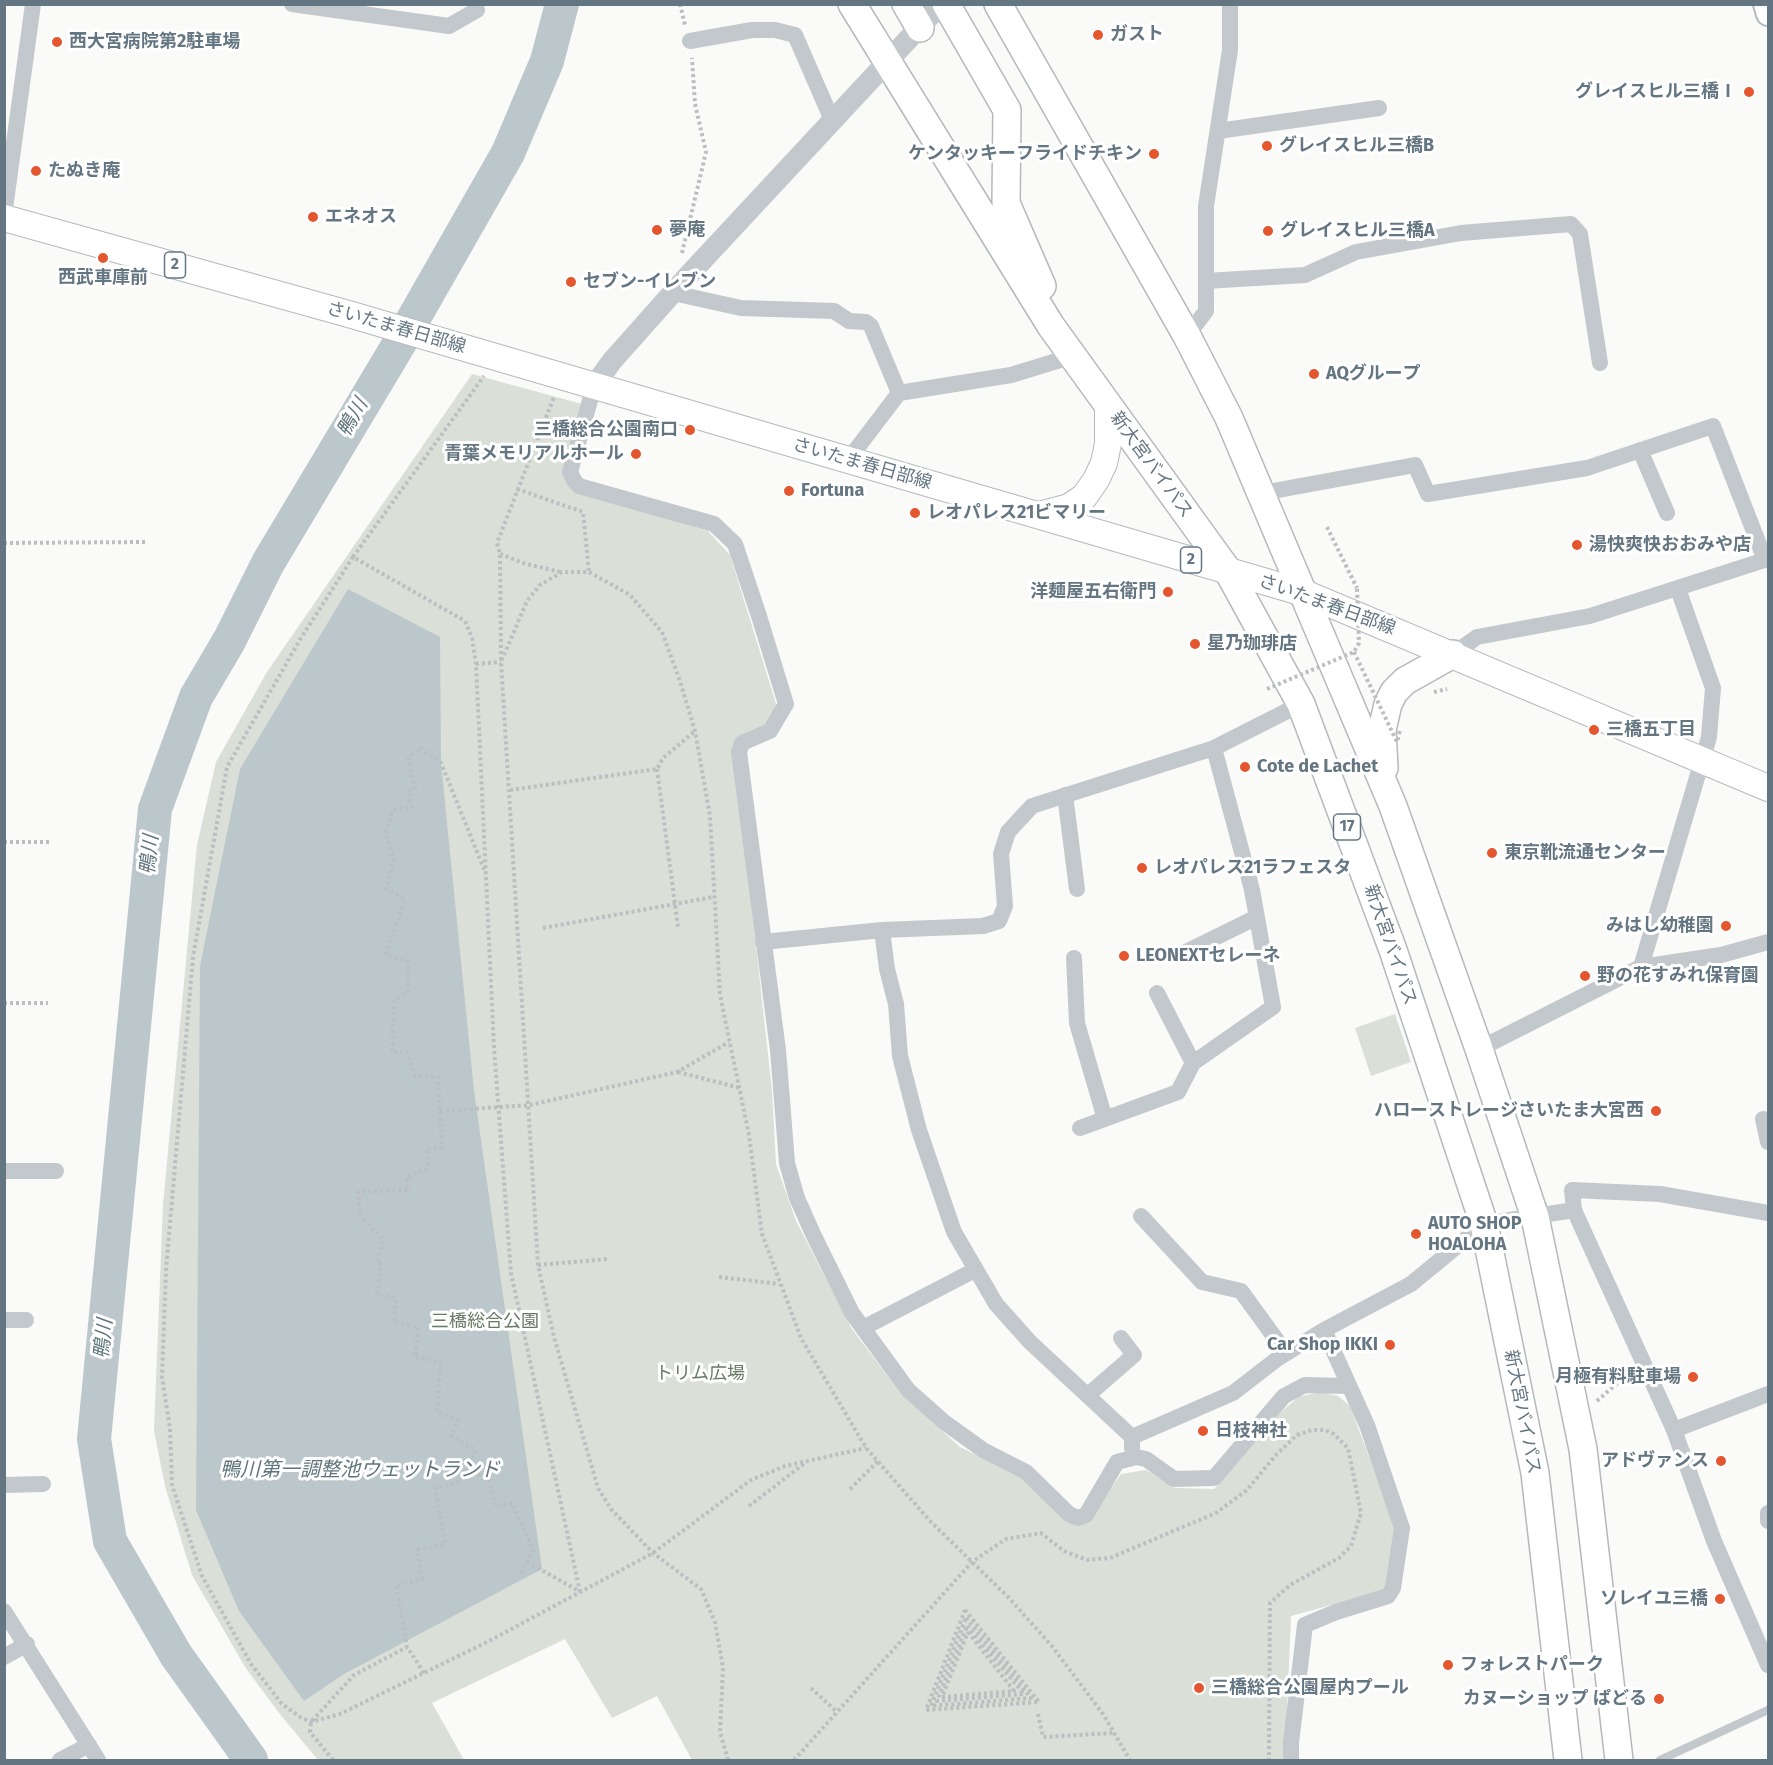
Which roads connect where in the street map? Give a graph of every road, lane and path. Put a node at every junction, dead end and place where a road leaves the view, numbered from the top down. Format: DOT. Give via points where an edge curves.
graph roads {
  1 [pos="33,4"];
  2 [pos="292,4"];
  3 [pos="680,4"];
  4 [pos="852,4"];
  5 [pos="906,4"];
  6 [pos="941,4"];
  7 [pos="946,4"];
  8 [pos="998,4"];
  9 [pos="1230,4"];
  10 [pos="1765,4"];
  11 [pos="477,10"];
  12 [pos="1768,14"];
  13 [pos="920,28"];
  14 [pos="690,41"];
  15 [pos="886,64"];
  16 [pos="1379,108"];
  17 [pos="832,120"];
  18 [pos="1218,131"];
  19 [pos="4,217"];
  20 [pos="1206,281"];
  21 [pos="679,286"];
  22 [pos="1187,336"];
  23 [pos="489,355"];
  24 [pos="1073,356"];
  25 [pos="1600,363"];
  26 [pos="563,377"];
  27 [pos="594,386"];
  28 [pos="899,393"];
  29 [pos="1108,406"];
  30 [pos="1640,450"];
  31 [pos="848,460"];
  32 [pos="517,489"];
  33 [pos="1262,493"];
  34 [pos="1667,513"];
  35 [pos="1039,515"];
  36 [pos="1327,527"];
  37 [pos="147,542"];
  38 [pos="4,543"];
  39 [pos="500,554"];
  40 [pos="353,557"];
  41 [pos="1767,559"];
  42 [pos="1228,571"];
  43 [pos="562,572"];
  44 [pos="589,572"];
  45 [pos="1678,589"];
  46 [pos="1304,593"];
  47 [pos="1354,652"];
  48 [pos="1453,654"];
  49 [pos="501,662"];
  50 [pos="476,664"];
  51 [pos="1267,689"];
  52 [pos="1301,704"];
  53 [pos="1392,723"];
  54 [pos="695,731"];
  55 [pos="1214,748"];
  56 [pos="1702,760"];
  57 [pos="657,769"];
  58 [pos="1768,788"];
  59 [pos="510,790"];
  60 [pos="1065,795"];
  61 [pos="1393,806"];
  62 [pos="4,842"];
  63 [pos="50,842"];
  64 [pos="487,877"];
  65 [pos="1077,889"];
  66 [pos="713,897"];
  67 [pos="674,904"];
  68 [pos="1257,917"];
  69 [pos="678,927"];
  70 [pos="543,928"];
  71 [pos="882,930"];
  72 [pos="763,942"];
  73 [pos="1768,942"];
  74 [pos="1184,953"];
  75 [pos="1074,958"];
  76 [pos="1641,967"];
  77 [pos="1157,993"];
  78 [pos="4,1003"];
  79 [pos="48,1003"];
  80 [pos="729,1042"];
  81 [pos="1479,1049"];
  82 [pos="1193,1063"];
  83 [pos="677,1072"];
  84 [pos="740,1088"];
  85 [pos="530,1105"];
  86 [pos="499,1109"];
  87 [pos="440,1111"];
  88 [pos="1105,1119"];
  89 [pos="1763,1119"];
  90 [pos="1080,1128"];
  91 [pos="1768,1142"];
  92 [pos="4,1171"];
  93 [pos="56,1171"];
  94 [pos="1574,1210"];
  95 [pos="1768,1213"];
  96 [pos="1141,1216"];
  97 [pos="1535,1217"];
  98 [pos="1484,1224"];
  99 [pos="608,1259"];
  100 [pos="538,1265"];
  101 [pos="975,1270"];
  102 [pos="719,1277"];
  103 [pos="779,1284"];
  104 [pos="4,1320"];
  105 [pos="26,1320"];
  106 [pos="863,1328"];
  107 [pos="1324,1330"];
  108 [pos="1121,1338"];
  109 [pos="1286,1353"];
  110 [pos="1641,1362"];
  111 [pos="1348,1386"];
  112 [pos="1768,1394"];
  113 [pos="1088,1395"];
  114 [pos="1597,1401"];
  115 [pos="1674,1430"];
  116 [pos="1132,1437"];
  117 [pos="866,1448"];
  118 [pos="1132,1457"];
  119 [pos="807,1461"];
  120 [pos="878,1461"];
  121 [pos="467,1470"];
  122 [pos="43,1484"];
  123 [pos="4,1485"];
  124 [pos="850,1489"];
  125 [pos="749,1506"];
  126 [pos="1768,1514"];
  127 [pos="1768,1521"];
  128 [pos="653,1553"];
  129 [pos="527,1562"];
  130 [pos="972,1562"];
  131 [pos="519,1576"];
  132 [pos="580,1592"];
  133 [pos="4,1611"];
  134 [pos="27,1644"];
  135 [pos="407,1647"];
  136 [pos="4,1658"];
  137 [pos="1768,1665"];
  138 [pos="424,1673"];
  139 [pos="811,1688"];
  140 [pos="1014,1691"];
  141 [pos="1024,1694"];
  142 [pos="1030,1698"];
  143 [pos="1039,1702"];
  144 [pos="1768,1710"];
  145 [pos="837,1712"];
  146 [pos="1038,1714"];
  147 [pos="311,1722"];
  148 [pos="1114,1733"];
  149 [pos="89,1744"];
  150 [pos="60,1761"];
  151 [pos="98,1761"];
  152 [pos="333,1761"];
  153 [pos="728,1761"];
  154 [pos="794,1761"];
  155 [pos="1130,1761"];
  156 [pos="1269,1761"];
  157 [pos="1292,1761"];
  158 [pos="1568,1761"];
  159 [pos="1619,1761"];
  160 [pos="1660,1761"];
  1 -- 19 [label="street"];
  2 -- 11 [label="street" via="450,26"];
  3 -- 14 [label="path"];
  4 -- 15 [label="highway, 新大宮バイパス / 17"];
  5 -- 13 [label="highway"];
  6 -- 13 [label="street"];
  7 -- 24 [label="highway" via="1007,110 1006,203"];
  8 -- 22 [label="highway"];
  9 -- 18 [label="street" via="1230,50"];
  10 -- 12 [label="main road"];
  13 -- 15 [label="street"];
  14 -- 17 [label="street" via="752,30 795,35"];
  14 -- 21 [label="path" via="695,104 706,152 679,263"];
  15 -- 17 [label="street"];
  15 -- 24 [label="highway, 新大宮バイパス / 17"];
  16 -- 18 [label="street"];
  17 -- 21 [label="street"];
  18 -- 20 [label="street" via="1206,206"];
  19 -- 23 [label="main road, さいたま春日部線 / 2"];
  20 -- 22 [label="street" via="1206,311"];
  20 -- 25 [label="street" via="1305,275 1356,252 1461,233 1571,224 1581,234"];
  21 -- 27 [label="street"];
  21 -- 28 [label="street" via="741,308 834,311 849,321 866,322"];
  22 -- 33 [label="highway"];
  23 -- 26 [label="main road, さいたま春日部線 / 2"];
  23 -- 40 [label="path"];
  24 -- 28 [label="street" via="1011,375"];
  24 -- 29 [label="highway, 新大宮バイパス / 17"];
  26 -- 27 [label="main road, さいたま春日部線 / 2"];
  26 -- 32 [label="path"];
  27 -- 31 [label="main road, さいたま春日部線 / 2"];
  27 -- 72 [label="street" via="570,472 574,480 579,486 714,524 735,544 766,638 786,704 770,731 742,743 739,752"];
  28 -- 31 [label="street"];
  29 -- 35 [label="main road" via="1108,444 1096,480 1084,497 1069,507"];
  29 -- 42 [label="highway, 新大宮バイパス / 17"];
  30 -- 33 [label="street" via="1587,468 1428,494 1415,465"];
  30 -- 34 [label="street"];
  30 -- 41 [label="street" via="1713,426"];
  31 -- 35 [label="main road, さいたま春日部線 / 2"];
  32 -- 39 [label="path" via="497,543"];
  32 -- 44 [label="path" via="583,512"];
  33 -- 46 [label="highway"];
  35 -- 42 [label="main road, さいたま春日部線 / 2"];
  36 -- 47 [label="path, bridge" via="1357,588 1359,644"];
  37 -- 38 [label="path"];
  39 -- 43 [label="path"];
  39 -- 49 [label="path"];
  40 -- 50 [label="path" via="465,621"];
  40 -- 147 [label="path" via="227,767 196,937 166,1270 162,1376 170,1428 172,1485 202,1576 251,1664 282,1704"];
  41 -- 45 [label="street"];
  42 -- 46 [label="main road, さいたま春日部線 / 2"];
  42 -- 52 [label="highway, 新大宮バイパス / 17"];
  43 -- 44 [label="path"];
  43 -- 49 [label="path" via="540,585 527,601"];
  44 -- 54 [label="path" via="630,595 662,632"];
  45 -- 48 [label="street" via="1590,616 1477,637"];
  45 -- 56 [label="street" via="1713,688 1709,737"];
  46 -- 48 [label="main road, さいたま春日部線 / 2"];
  46 -- 61 [label="highway"];
  47 -- 51 [label="path, bridge"];
  47 -- 53 [label="path, bridge"];
  48 -- 53 [label="highway" via="1405,681 1391,698"];
  48 -- 56 [label="main road, さいたま春日部線 / 2"];
  49 -- 50 [label="path"];
  49 -- 59 [label="path"];
  50 -- 64 [label="path"];
  52 -- 55 [label="street"];
  52 -- 98 [label="highway, 新大宮バイパス / 17" via="1393,950"];
  53 -- 61 [label="highway" via="1382,761"];
  54 -- 57 [label="path" via="663,758"];
  54 -- 66 [label="path" via="710,816"];
  55 -- 60 [label="street"];
  55 -- 68 [label="street"];
  56 -- 58 [label="main road, さいたま春日部線 / 2"];
  56 -- 76 [label="street"];
  57 -- 59 [label="path"];
  57 -- 67 [label="path"];
  59 -- 85 [label="path"];
  60 -- 65 [label="street"];
  60 -- 71 [label="street" via="1032,806 1008,832 1001,854 1005,906 999,921 983,926"];
  61 -- 81 [label="highway"];
  62 -- 63 [label="path"];
  64 -- 86 [label="path"];
  64 -- 87 [label="path" via="441,763 420,748 408,758 415,789 408,791 412,807 393,811 386,833 394,861 386,888 405,899 386,954 408,962 408,992 394,1001 392,1052 407,1052 415,1076 438,1077"];
  66 -- 67 [label="path"];
  66 -- 80 [label="path" via="720,995"];
  67 -- 69 [label="path"];
  67 -- 70 [label="path"];
  68 -- 74 [label="street"];
  68 -- 82 [label="street" via="1273,1007"];
  71 -- 72 [label="street"];
  71 -- 101 [label="street" via="896,1004 900,1056 919,1130 954,1232"];
  72 -- 106 [label="street" via="787,1163 813,1234"];
  73 -- 76 [label="street" via="1721,955"];
  75 -- 88 [label="street" via="1077,1023"];
  76 -- 81 [label="street"];
  77 -- 82 [label="street"];
  78 -- 79 [label="path"];
  80 -- 83 [label="path"];
  80 -- 84 [label="path"];
  81 -- 97 [label="highway"];
  82 -- 88 [label="street" via="1178,1092"];
  83 -- 84 [label="path"];
  83 -- 85 [label="path"];
  84 -- 103 [label="path" via="762,1233"];
  85 -- 86 [label="path"];
  85 -- 100 [label="path"];
  86 -- 87 [label="path"];
  86 -- 132 [label="path" via="517,1308"];
  87 -- 121 [label="path" via="442,1148 427,1148 428,1168 407,1177 408,1190 358,1192 360,1216 383,1239 377,1263 381,1264 377,1294 396,1298 394,1322 418,1327 415,1357 441,1362 437,1412 458,1421 451,1436 476,1450"];
  88 -- 90 [label="street"];
  89 -- 91 [label="street"];
  92 -- 93 [label="street"];
  94 -- 95 [label="street" via="1572,1190 1660,1194"];
  94 -- 97 [label="street"];
  94 -- 110 [label="street"];
  96 -- 109 [label="street" via="1202,1282 1241,1291"];
  97 -- 98 [label="street"];
  97 -- 159 [label="highway" via="1583,1449"];
  98 -- 107 [label="street" via="1411,1284"];
  98 -- 158 [label="highway, 新大宮バイパス / 17" via="1535,1473"];
  99 -- 100 [label="path"];
  100 -- 128 [label="path" via="554,1337 598,1488 611,1509"];
  101 -- 106 [label="street"];
  101 -- 113 [label="street" via="996,1304 1030,1342"];
  102 -- 103 [label="path"];
  103 -- 117 [label="path" via="801,1338"];
  104 -- 105 [label="street"];
  106 -- 118 [label="street" via="908,1390 983,1450 1026,1472 1069,1515 1086,1515 1117,1462"];
  107 -- 109 [label="street"];
  107 -- 111 [label="street"];
  108 -- 113 [label="street" via="1134,1355"];
  109 -- 116 [label="street" via="1233,1393"];
  110 -- 114 [label="path"];
  110 -- 115 [label="street"];
  111 -- 118 [label="street" via="1305,1385 1284,1396 1214,1479 1174,1479 1146,1459"];
  111 -- 157 [label="street" via="1367,1425 1401,1520 1393,1588 1388,1596 1305,1625"];
  112 -- 115 [label="street"];
  113 -- 116 [label="street"];
  115 -- 137 [label="street" via="1714,1541"];
  116 -- 118 [label="street"];
  117 -- 119 [label="path"];
  117 -- 120 [label="path"];
  119 -- 125 [label="path"];
  119 -- 128 [label="path" via="751,1480"];
  120 -- 124 [label="path"];
  120 -- 130 [label="path"];
  121 -- 129 [label="path" via="489,1480 496,1507 512,1503 533,1550"];
  121 -- 135 [label="path" via="460,1482 435,1488 445,1544 417,1550 422,1579 396,1585"];
  122 -- 123 [label="street"];
  126 -- 127 [label="street"];
  128 -- 132 [label="path"];
  128 -- 153 [label="path" via="701,1589 715,1622 723,1668 720,1732"];
  129 -- 131 [label="path"];
  129 -- 132 [label="path"];
  130 -- 145 [label="path"];
  130 -- 148 [label="path" via="1051,1645"];
  130 -- 156 [label="path" via="1006,1539 1041,1533 1064,1551 1087,1560 1110,1558 1216,1513 1246,1490 1297,1435 1312,1430 1334,1434 1348,1448 1358,1485 1358,1531 1352,1546 1339,1558 1290,1585 1270,1603"];
  132 -- 138 [label="path"];
  133 -- 134 [label="street"];
  134 -- 136 [label="street"];
  134 -- 149 [label="street"];
  135 -- 138 [label="path"];
  135 -- 147 [label="path" via="354,1675"];
  138 -- 147 [label="path" via="340,1714"];
  139 -- 145 [label="path"];
  140 -- 140 [label="path" via="942,1697 968,1632 981,1649"];
  141 -- 141 [label="path" via="937,1701 967,1626 981,1643"];
  142 -- 142 [label="path" via="931,1706 966,1618 973,1627"];
  143 -- 143 [label="path" via="926,1710 965,1610 1017,1675"];
  144 -- 160 [label="lane"];
  145 -- 154 [label="path"];
  146 -- 148 [label="path" via="1043,1737"];
  147 -- 152 [label="path" via="310,1732"];
  148 -- 155 [label="path"];
  149 -- 150 [label="street"];
  149 -- 151 [label="street"];
}
